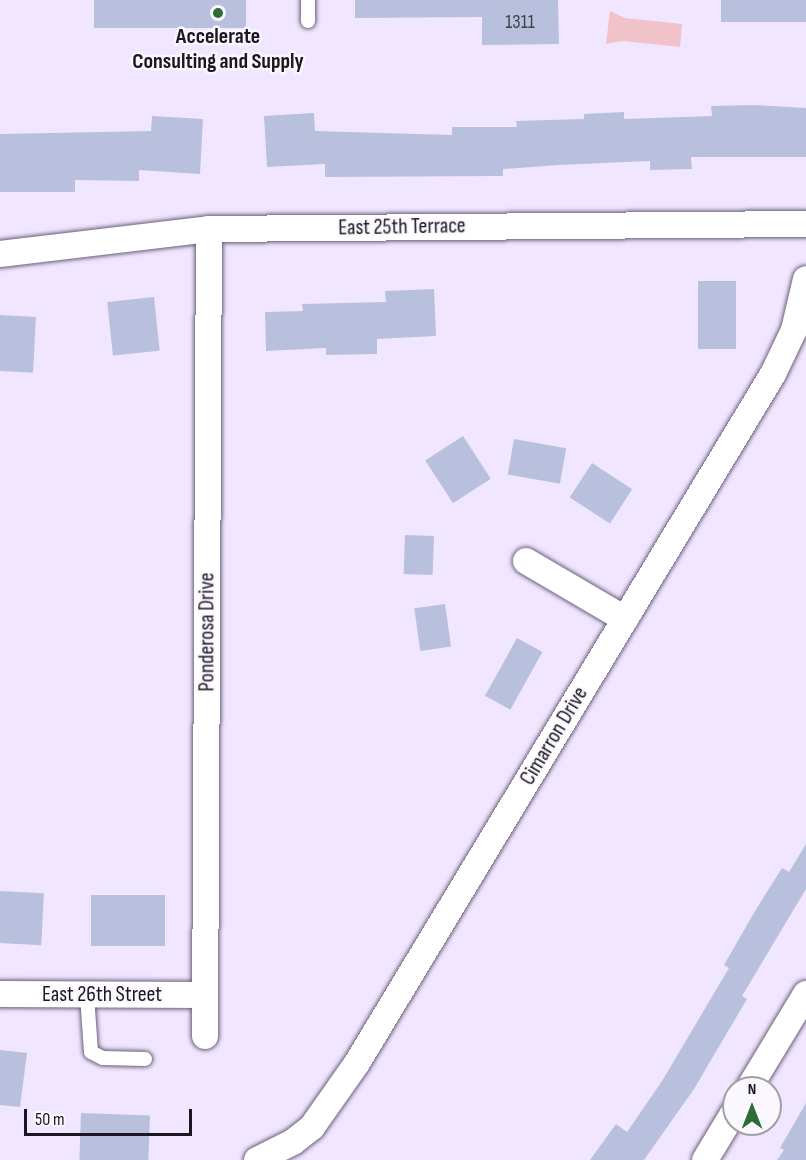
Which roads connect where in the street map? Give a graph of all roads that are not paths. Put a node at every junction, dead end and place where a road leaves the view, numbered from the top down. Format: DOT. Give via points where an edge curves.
graph roads {
  1 [pos="308,0"];
  2 [pos="308,21"];
  3 [pos="806,224"];
  4 [pos="209,229"];
  5 [pos="0,254"];
  6 [pos="806,279"];
  7 [pos="526,561"];
  8 [pos="625,619"];
  9 [pos="0,994"];
  10 [pos="87,994"];
  11 [pos="806,994"];
  12 [pos="205,995"];
  13 [pos="205,1036"];
  14 [pos="145,1059"];
  15 [pos="756,1076"];
  16 [pos="722,1132"];
  17 [pos="257,1160"];
  18 [pos="705,1160"];
  1 -- 2 [label="lane"];
  3 -- 4 [label="street, East 25th Terrace"];
  4 -- 5 [label="street, East 25th Terrace"];
  4 -- 12 [label="street, Ponderosa Drive"];
  6 -- 8 [label="street, Cimarron Drive" via="794,330 773,374"];
  7 -- 8 [label="street"];
  8 -- 17 [label="street, Cimarron Drive" via="328,1109 293,1142"];
  9 -- 10 [label="street, East 26th Street"];
  10 -- 12 [label="street, East 26th Street"];
  10 -- 14 [label="lane" via="91,1052 104,1058"];
  11 -- 15 [label="street"];
  12 -- 13 [label="street, Ponderosa Drive"];
  16 -- 18 [label="street"];
}
